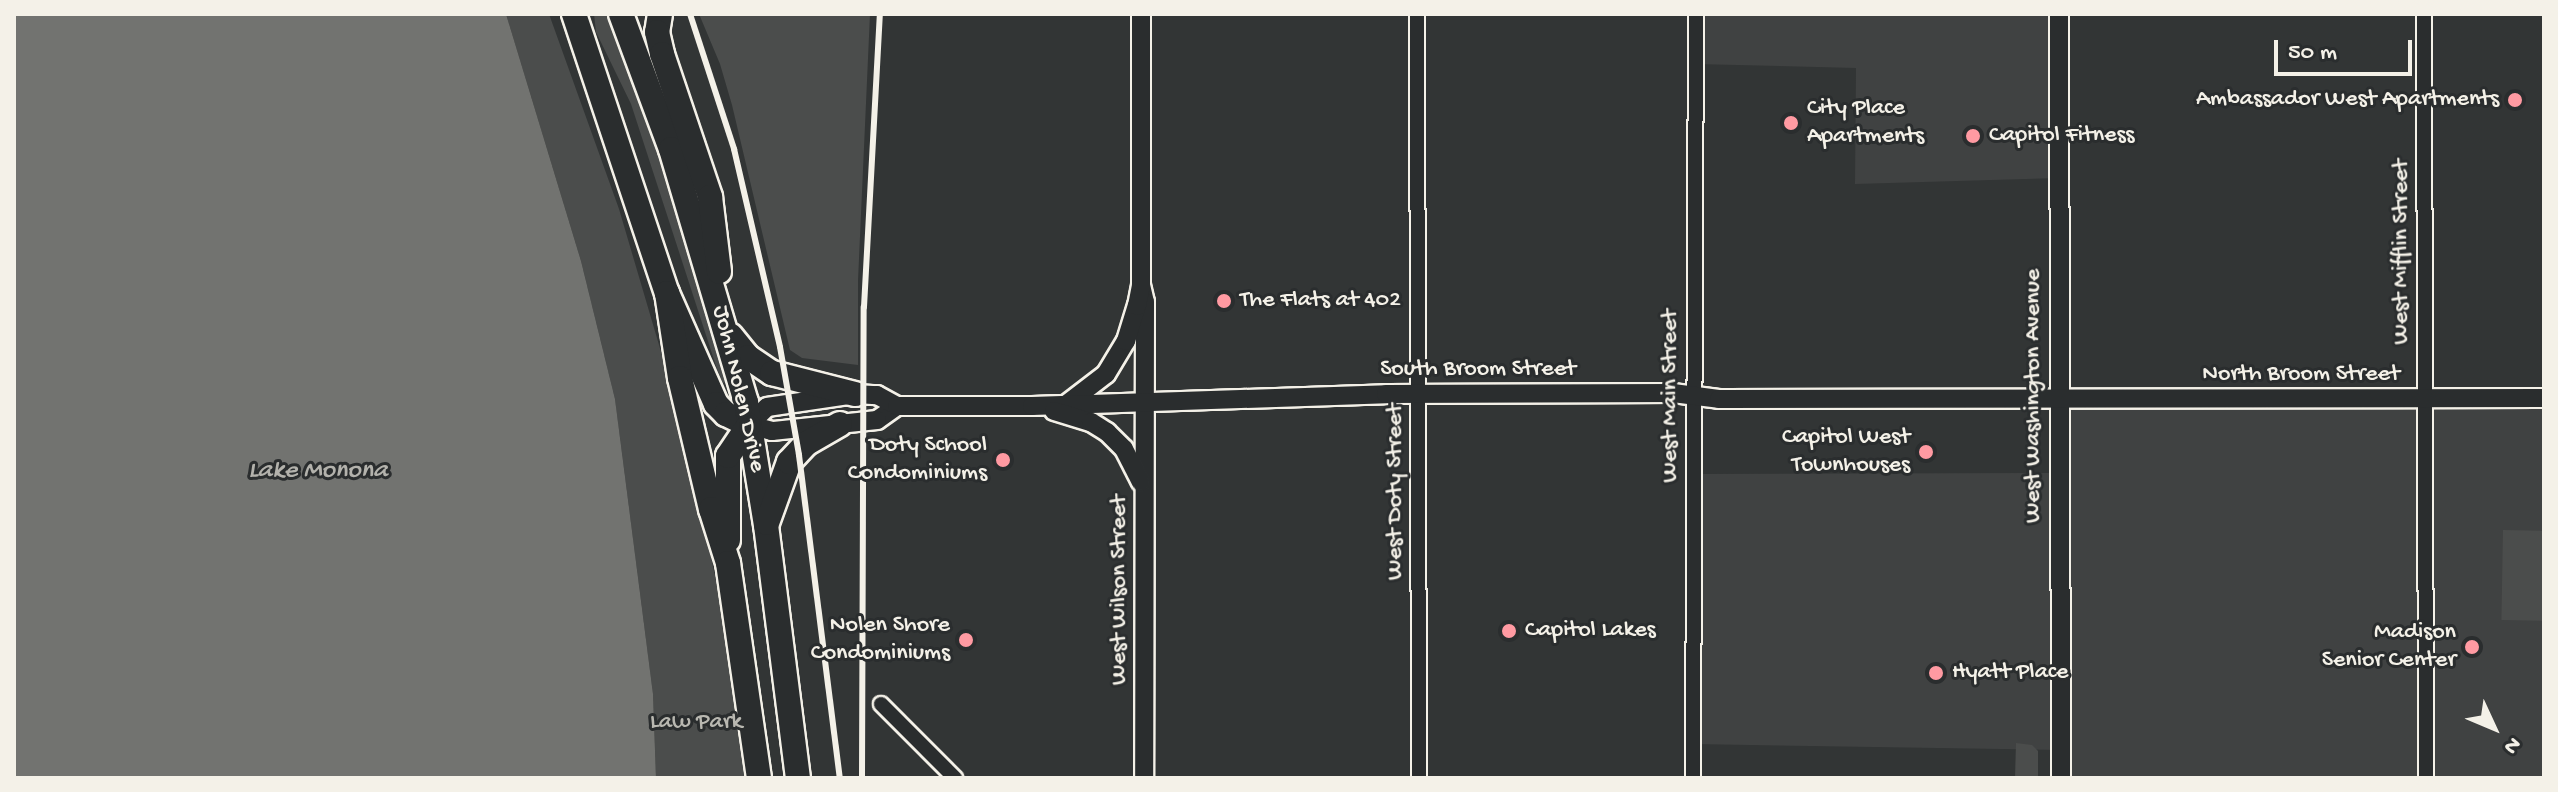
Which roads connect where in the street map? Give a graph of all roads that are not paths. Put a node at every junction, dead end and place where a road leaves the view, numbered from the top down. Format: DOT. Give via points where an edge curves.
graph roads {
  1 [pos="574,14"];
  2 [pos="621,14"];
  3 [pos="660,14"];
  4 [pos="1141,14"];
  5 [pos="1417,14"];
  6 [pos="1696,14"];
  7 [pos="2059,14"];
  8 [pos="2424,14"];
  9 [pos="1141,285"];
  10 [pos="667,293"];
  11 [pos="717,294"];
  12 [pos="728,331"];
  13 [pos="855,394"];
  14 [pos="1418,395"];
  15 [pos="1693,397"];
  16 [pos="2544,398"];
  17 [pos="2058,399"];
  18 [pos="2427,399"];
  19 [pos="1143,401"];
  20 [pos="1065,405"];
  21 [pos="897,406"];
  22 [pos="1032,406"];
  23 [pos="840,424"];
  24 [pos="749,425"];
  25 [pos="1143,488"];
  26 [pos="766,525"];
  27 [pos="728,563"];
  28 [pos="881,704"];
  29 [pos="759,778"];
  30 [pos="798,778"];
  31 [pos="955,778"];
  32 [pos="1144,778"];
  33 [pos="1419,778"];
  34 [pos="1693,778"];
  35 [pos="2061,778"];
  36 [pos="2426,778"];
  1 -- 10 [label="main road"];
  2 -- 11 [label="main road, John Nolen Drive"];
  3 -- 11 [label="main road" via="662,54 710,197 720,264"];
  4 -- 9 [label="street"];
  5 -- 14 [label="street, West Doty Street"];
  6 -- 15 [label="street, West Main Street"];
  7 -- 17 [label="street, West Washington Avenue"];
  8 -- 18 [label="street, West Mifflin Street"];
  9 -- 19 [label="street, West Wilson Street"];
  9 -- 20 [label="street" via="1130,331 1117,357 1096,383"];
  10 -- 24 [label="main road" via="716,404"];
  10 -- 27 [label="main road" via="689,420"];
  11 -- 12 [label="main road, John Nolen Drive"];
  12 -- 13 [label="main road" via="748,357 772,373"];
  12 -- 24 [label="main road, John Nolen Drive"];
  13 -- 21 [label="street, South Broom Street" via="877,395"];
  13 -- 24 [label="street, South Broom Street" via="767,407"];
  14 -- 15 [label="street, South Broom Street"];
  14 -- 19 [label="street, South Broom Street"];
  14 -- 33 [label="street, West Doty Street"];
  15 -- 17 [label="street, South Broom Street"];
  15 -- 34 [label="street, West Main Street"];
  16 -- 18 [label="street, North Broom Street"];
  17 -- 18 [label="street, North Broom Street"];
  17 -- 35 [label="street, West Washington Avenue"];
  18 -- 36 [label="street, West Mifflin Street"];
  19 -- 20 [label="street, South Broom Street"];
  19 -- 25 [label="street, West Wilson Street"];
  20 -- 22 [label="street, South Broom Street"];
  21 -- 22 [label="street, South Broom Street"];
  21 -- 23 [label="street, South Broom Street" via="877,420"];
  22 -- 25 [label="street" via="1077,417 1107,432 1124,449"];
  23 -- 24 [label="street, South Broom Street" via="772,431"];
  23 -- 26 [label="main road" via="807,443 789,462"];
  24 -- 26 [label="main road, John Nolen Drive"];
  24 -- 27 [label="main road" via="728,456"];
  25 -- 32 [label="street, West Wilson Street"];
  26 -- 30 [label="main road, John Nolen Drive"];
  27 -- 29 [label="main road"];
  28 -- 31 [label="street"];
}
